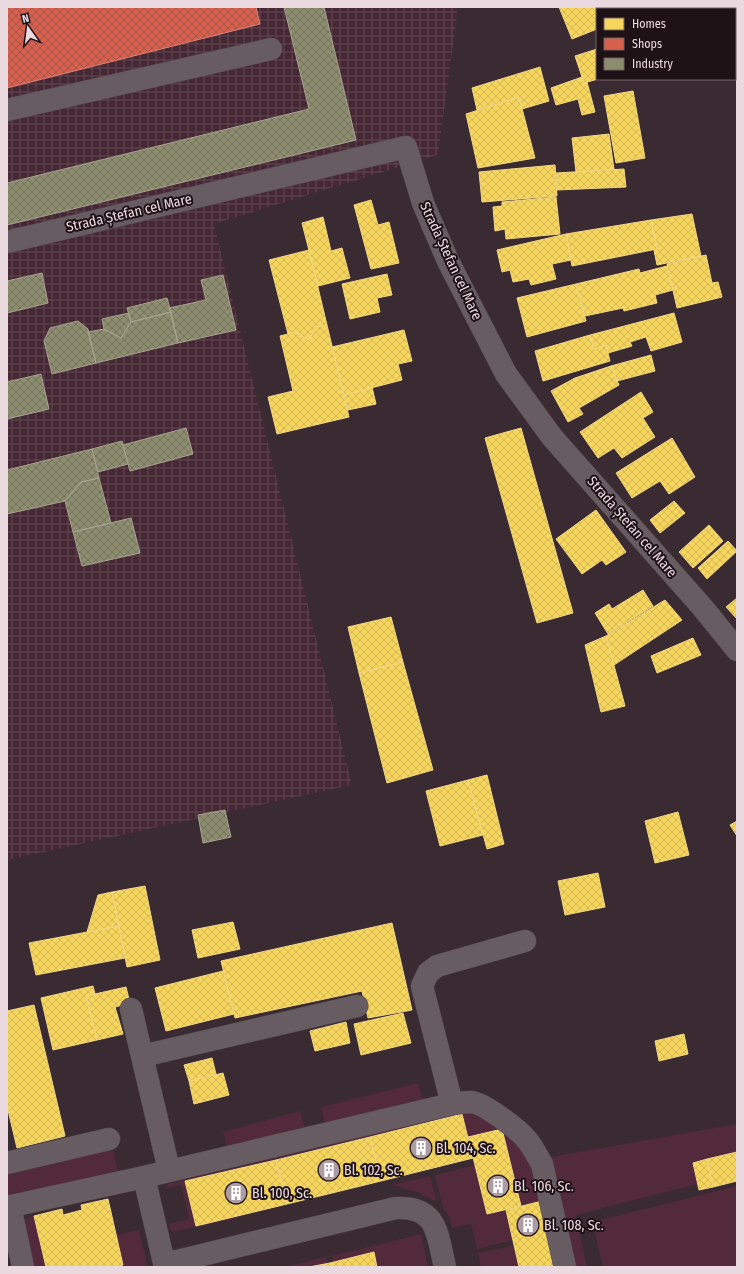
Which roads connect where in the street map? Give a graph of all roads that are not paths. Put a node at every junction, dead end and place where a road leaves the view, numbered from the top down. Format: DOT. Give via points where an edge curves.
graph roads {
  1 [pos="271,49"];
  2 [pos="7,110"];
  3 [pos="7,242"];
  4 [pos="737,650"];
  5 [pos="525,941"];
  6 [pos="357,1006"];
  7 [pos="131,1009"];
  8 [pos="142,1056"];
  9 [pos="452,1104"];
  10 [pos="109,1139"];
  11 [pos="7,1163"];
  12 [pos="169,1170"];
  13 [pos="144,1177"];
  14 [pos="8,1206"];
  15 [pos="165,1266"];
  16 [pos="23,1267"];
  17 [pos="445,1267"];
  18 [pos="565,1267"];
  1 -- 2 [label="street"];
  3 -- 4 [label="street, Strada Ștefan cel Mare" via="406,147 423,203 448,260 506,374 552,437"];
  5 -- 9 [label="street" via="437,966 428,973 422,986"];
  6 -- 8 [label="street"];
  7 -- 8 [label="street"];
  8 -- 12 [label="street"];
  9 -- 12 [label="street"];
  9 -- 18 [label="street" via="472,1102 491,1111 527,1140 542,1164"];
  10 -- 11 [label="street"];
  12 -- 13 [label="street"];
  13 -- 14 [label="street"];
  13 -- 15 [label="street"];
  14 -- 16 [label="street"];
  15 -- 17 [label="street" via="396,1208 409,1208 420,1210 430,1218 436,1228"];
}
